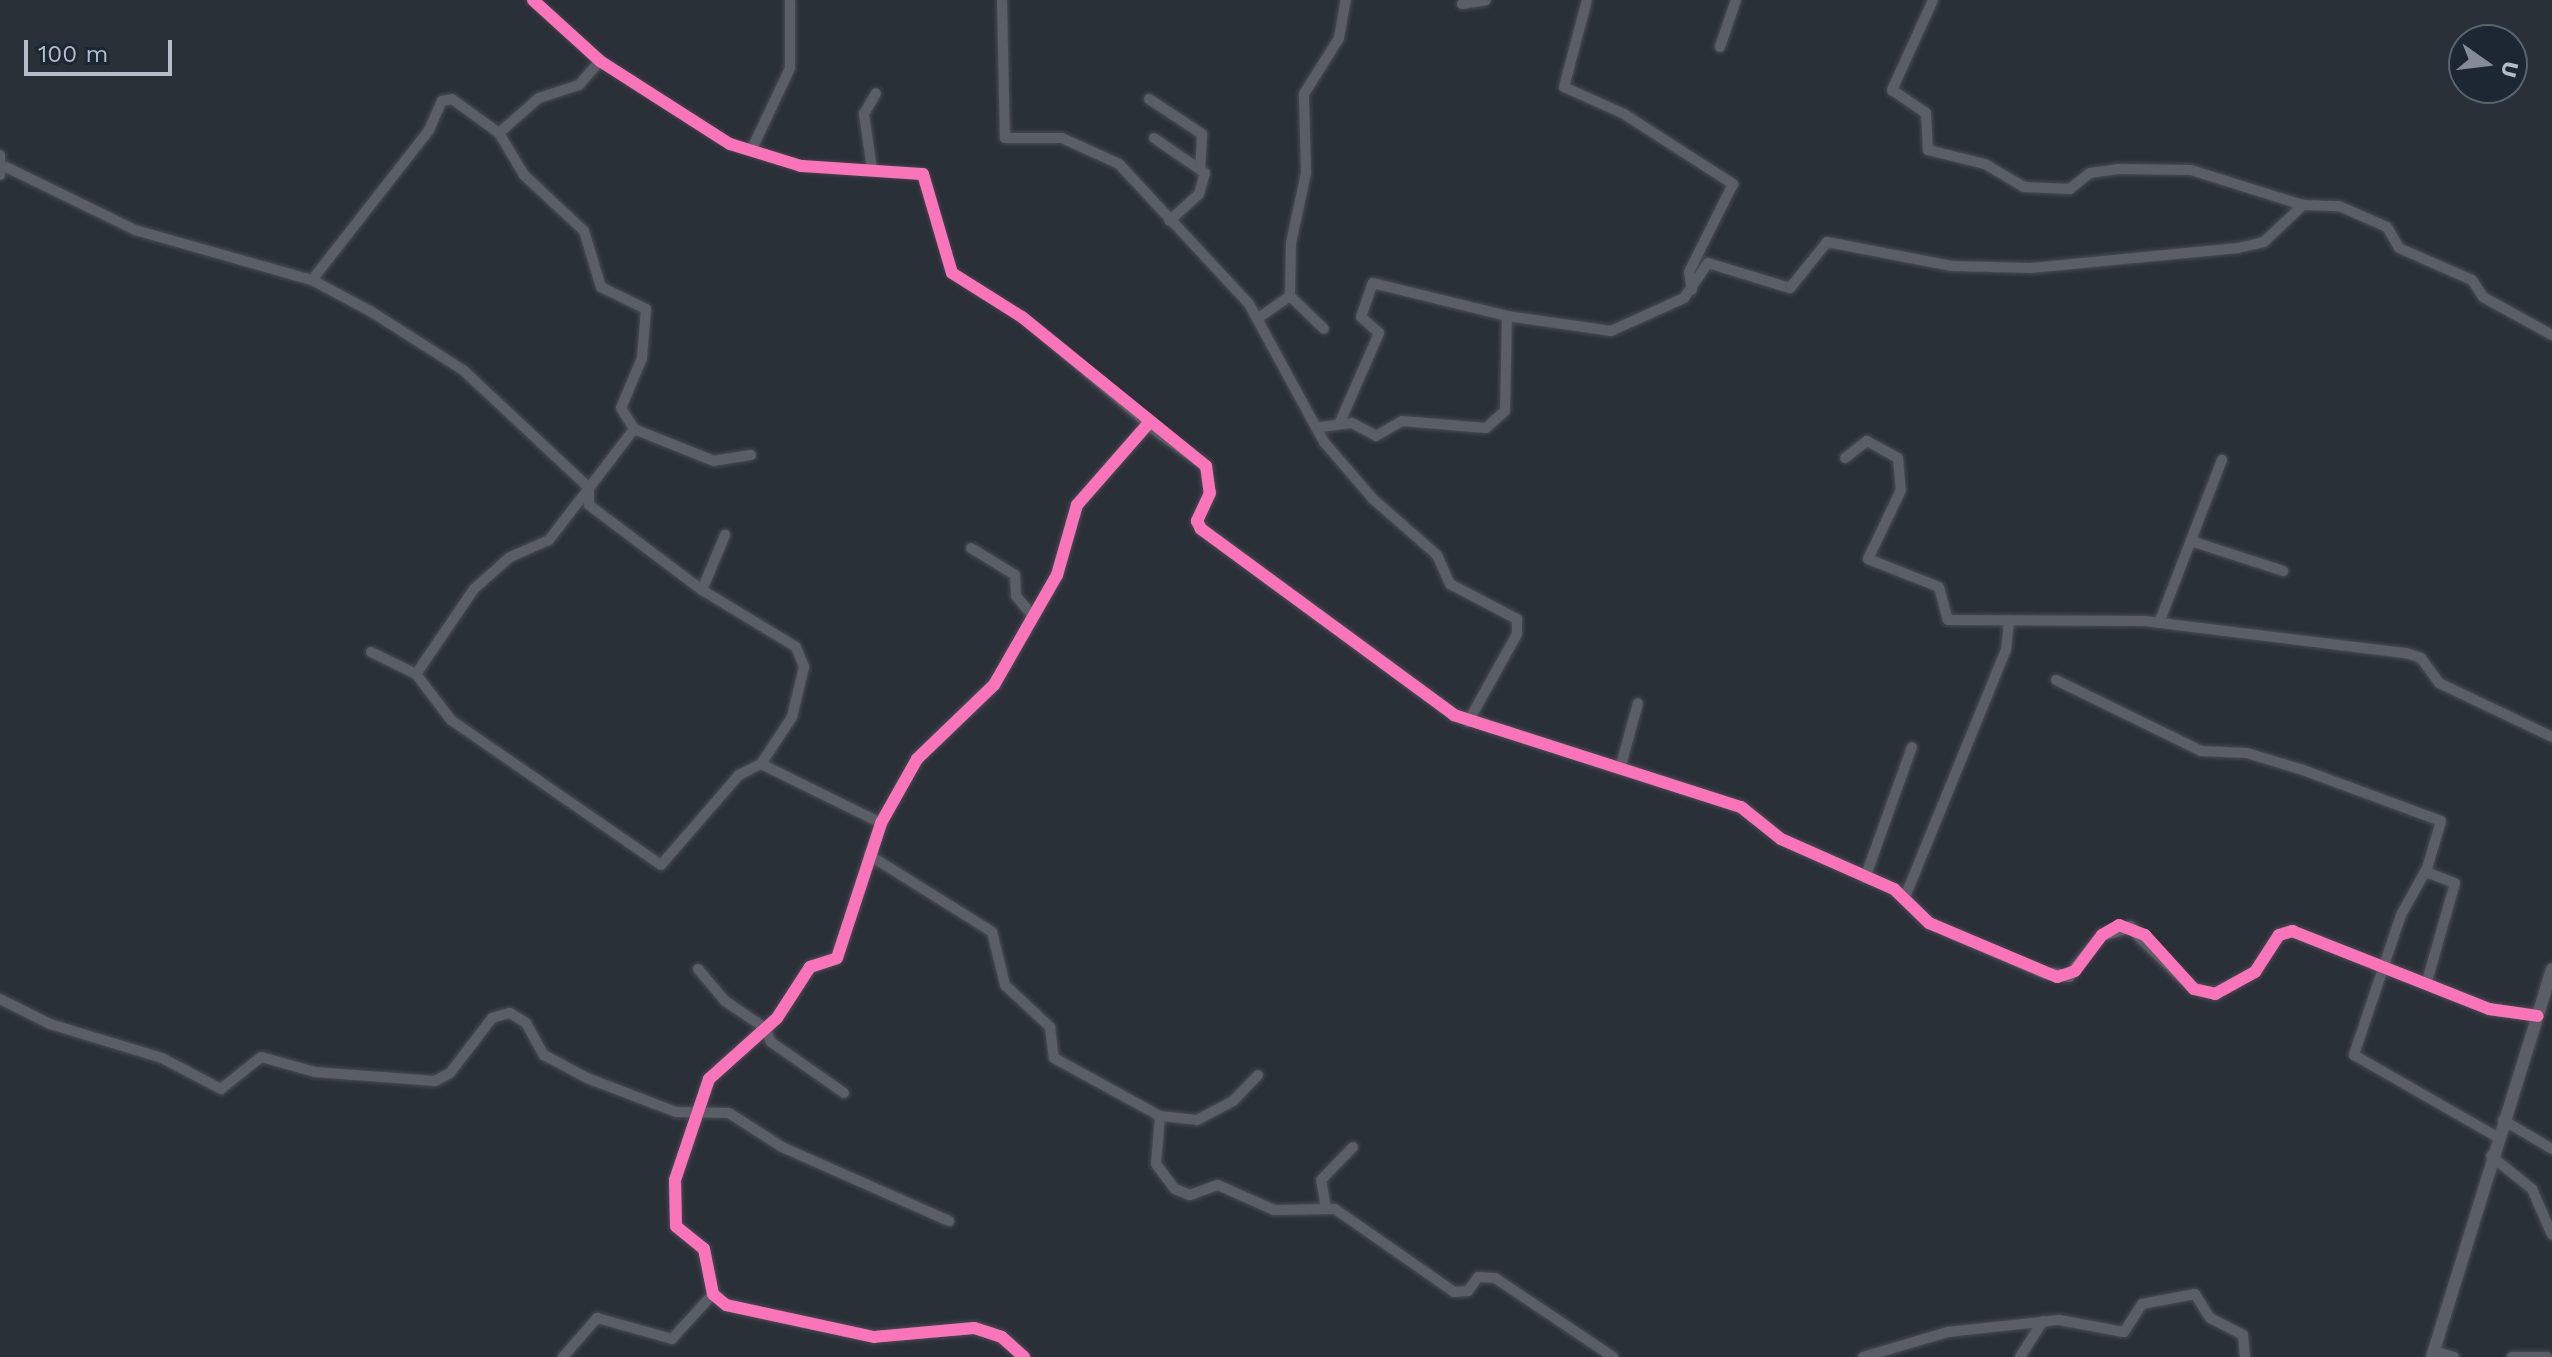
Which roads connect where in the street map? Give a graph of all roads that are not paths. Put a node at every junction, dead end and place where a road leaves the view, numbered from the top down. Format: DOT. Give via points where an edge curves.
graph roads {
  1 [pos="533,0"];
  2 [pos="790,0"];
  3 [pos="1002,0"];
  4 [pos="1346,0"];
  5 [pos="1486,0"];
  6 [pos="1587,0"];
  7 [pos="1736,0"];
  8 [pos="1933,0"];
  9 [pos="1462,4"];
  10 [pos="1720,47"];
  11 [pos="600,61"];
  12 [pos="876,93"];
  13 [pos="1149,99"];
  14 [pos="499,133"];
  15 [pos="1154,138"];
  16 [pos="751,151"];
  17 [pos="0,155"];
  18 [pos="1200,168"];
  19 [pos="872,169"];
  20 [pos="3,171"];
  21 [pos="2303,205"];
  22 [pos="1169,221"];
  23 [pos="312,280"];
  24 [pos="1692,290"];
  25 [pos="1290,296"];
  26 [pos="1507,316"];
  27 [pos="1257,319"];
  28 [pos="1324,329"];
  29 [pos="2552,335"];
  30 [pos="1340,422"];
  31 [pos="1148,424"];
  32 [pos="1320,427"];
  33 [pos="634,429"];
  34 [pos="751,455"];
  35 [pos="1845,458"];
  36 [pos="2222,460"];
  37 [pos="589,488"];
  38 [pos="725,535"];
  39 [pos="2194,542"];
  40 [pos="971,548"];
  41 [pos="2283,571"];
  42 [pos="702,590"];
  43 [pos="1032,615"];
  44 [pos="2009,620"];
  45 [pos="2159,623"];
  46 [pos="371,652"];
  47 [pos="416,674"];
  48 [pos="2056,680"];
  49 [pos="1638,703"];
  50 [pos="1468,722"];
  51 [pos="2552,737"];
  52 [pos="1912,747"];
  53 [pos="761,764"];
  54 [pos="1621,765"];
  55 [pos="881,823"];
  56 [pos="869,855"];
  57 [pos="2426,870"];
  58 [pos="1865,878"];
  59 [pos="1905,897"];
  60 [pos="2382,964"];
  61 [pos="698,969"];
  62 [pos="2550,977"];
  63 [pos="2427,981"];
  64 [pos="0,999"];
  65 [pos="2538,1016"];
  66 [pos="765,1028"];
  67 [pos="1258,1075"];
  68 [pos="844,1093"];
  69 [pos="698,1115"];
  70 [pos="1160,1116"];
  71 [pos="2503,1120"];
  72 [pos="2497,1137"];
  73 [pos="1353,1147"];
  74 [pos="2552,1149"];
  75 [pos="2491,1156"];
  76 [pos="1326,1208"];
  77 [pos="949,1221"];
  78 [pos="2552,1235"];
  79 [pos="713,1294"];
  80 [pos="2043,1321"];
  81 [pos="2433,1354"];
  82 [pos="1611,1356"];
  83 [pos="563,1357"];
  84 [pos="1024,1357"];
  85 [pos="1863,1357"];
  86 [pos="2020,1357"];
  87 [pos="2245,1357"];
  88 [pos="2454,1357"];
  89 [pos="2512,1357"];
  90 [pos="2547,1357"];
  1 -- 11 [label="street"];
  2 -- 16 [label="street" via="790,68"];
  3 -- 22 [label="street" via="1005,138 1057,137 1090,146 1119,164"];
  4 -- 25 [label="street" via="1339,38 1304,94 1306,173 1291,243"];
  5 -- 9 [label="street"];
  6 -- 24 [label="street" via="1564,87 1644,126 1735,188 1689,272"];
  7 -- 10 [label="street"];
  8 -- 21 [label="street" via="1892,90 1926,113 1928,150 1985,164 2024,187 2070,189 2090,173 2118,169 2191,170"];
  11 -- 14 [label="street" via="579,85 539,98"];
  11 -- 16 [label="street" via="709,134"];
  12 -- 19 [label="street" via="864,114"];
  13 -- 18 [label="street" via="1202,134"];
  14 -- 23 [label="street" via="452,99 442,101 429,130"];
  14 -- 33 [label="street" via="519,169 584,231 601,287 646,309 642,358 621,408"];
  15 -- 18 [label="street"];
  16 -- 19 [label="street" via="801,166"];
  17 -- 20 [label="street"];
  18 -- 22 [label="street" via="1203,188"];
  19 -- 31 [label="street" via="902,167 928,178 938,244 952,273 1022,317"];
  20 -- 23 [label="street" via="135,230"];
  21 -- 24 [label="street" via="2264,242 2238,248 1984,267 1827,242 1790,288 1713,262"];
  21 -- 29 [label="street" via="2335,205 2387,227 2399,248 2472,280 2483,297"];
  22 -- 27 [label="street"];
  23 -- 37 [label="street" via="463,370"];
  24 -- 26 [label="street" via="1611,331"];
  25 -- 27 [label="street"];
  25 -- 28 [label="street"];
  26 -- 30 [label="street" via="1505,411 1496,423 1459,430 1402,421 1376,436"];
  26 -- 30 [label="street" via="1373,283 1361,314 1379,333"];
  27 -- 32 [label="street" via="1271,354"];
  30 -- 32 [label="street"];
  31 -- 43 [label="street" via="1077,505 1057,575"];
  31 -- 50 [label="street" via="1206,466 1210,493 1197,521 1201,529"];
  32 -- 50 [label="street" via="1324,442 1373,499 1437,555 1450,584 1517,619 1517,634"];
  33 -- 34 [label="street" via="714,461"];
  33 -- 37 [label="street"];
  35 -- 44 [label="street" via="1867,441 1898,458 1904,471 1870,562 1939,587 1948,620"];
  36 -- 39 [label="street"];
  37 -- 42 [label="street" via="598,519"];
  37 -- 47 [label="street" via="549,540 510,557 474,589"];
  38 -- 42 [label="street"];
  39 -- 41 [label="street"];
  39 -- 45 [label="street"];
  40 -- 43 [label="street" via="1014,574 1017,599"];
  42 -- 53 [label="street" via="790,641 804,659 788,727"];
  43 -- 55 [label="street" via="994,685 926,748"];
  44 -- 45 [label="street"];
  44 -- 59 [label="street" via="2006,650"];
  45 -- 51 [label="street" via="2406,653 2421,658 2439,683"];
  46 -- 47 [label="street"];
  47 -- 53 [label="street" via="451,720 661,865 739,775"];
  48 -- 57 [label="street" via="2201,751 2247,753 2436,818 2442,826"];
  49 -- 54 [label="street"];
  50 -- 54 [label="street"];
  52 -- 58 [label="street"];
  53 -- 55 [label="street"];
  54 -- 58 [label="street" via="1741,807 1781,839"];
  55 -- 56 [label="street"];
  56 -- 66 [label="street" via="837,958 810,967"];
  56 -- 70 [label="street" via="992,932 1005,985 1050,1027 1054,1058"];
  57 -- 60 [label="street"];
  57 -- 63 [label="street" via="2455,883"];
  58 -- 59 [label="street"];
  59 -- 60 [label="street" via="1929,923 2057,977 2075,971 2102,935 2119,925 2145,935 2200,994 2249,976 2285,931"];
  60 -- 63 [label="street"];
  60 -- 72 [label="street" via="2354,1055"];
  61 -- 66 [label="street" via="725,1001"];
  62 -- 65 [label="street"];
  63 -- 65 [label="street" via="2489,1009"];
  64 -- 69 [label="street" via="50,1024 162,1058 221,1089 261,1057 328,1074 435,1081 450,1073 492,1018 510,1013 559,1064"];
  65 -- 71 [label="street"];
  66 -- 68 [label="street" via="771,1042 814,1078"];
  66 -- 69 [label="street" via="709,1079"];
  67 -- 70 [label="street" via="1233,1101 1197,1120"];
  69 -- 77 [label="street" via="729,1113 782,1147"];
  69 -- 79 [label="street" via="678,1167 675,1218 704,1249"];
  70 -- 76 [label="street" via="1156,1164 1181,1192 1218,1185 1274,1210"];
  71 -- 72 [label="street"];
  71 -- 74 [label="street"];
  72 -- 75 [label="street"];
  73 -- 76 [label="street" via="1321,1180"];
  75 -- 78 [label="street" via="2532,1189"];
  75 -- 81 [label="street"];
  76 -- 82 [label="street" via="1369,1227 1454,1292 1468,1291 1478,1277 1495,1278"];
  79 -- 83 [label="street" via="672,1339 597,1318"];
  79 -- 84 [label="street" via="780,1322 874,1337 974,1328 1002,1337"];
  80 -- 85 [label="street" via="1948,1332"];
  80 -- 86 [label="street"];
  80 -- 87 [label="street" via="2124,1332 2142,1304 2195,1294 2210,1318 2243,1335"];
  81 -- 88 [label="street"];
  89 -- 90 [label="street"];
}
